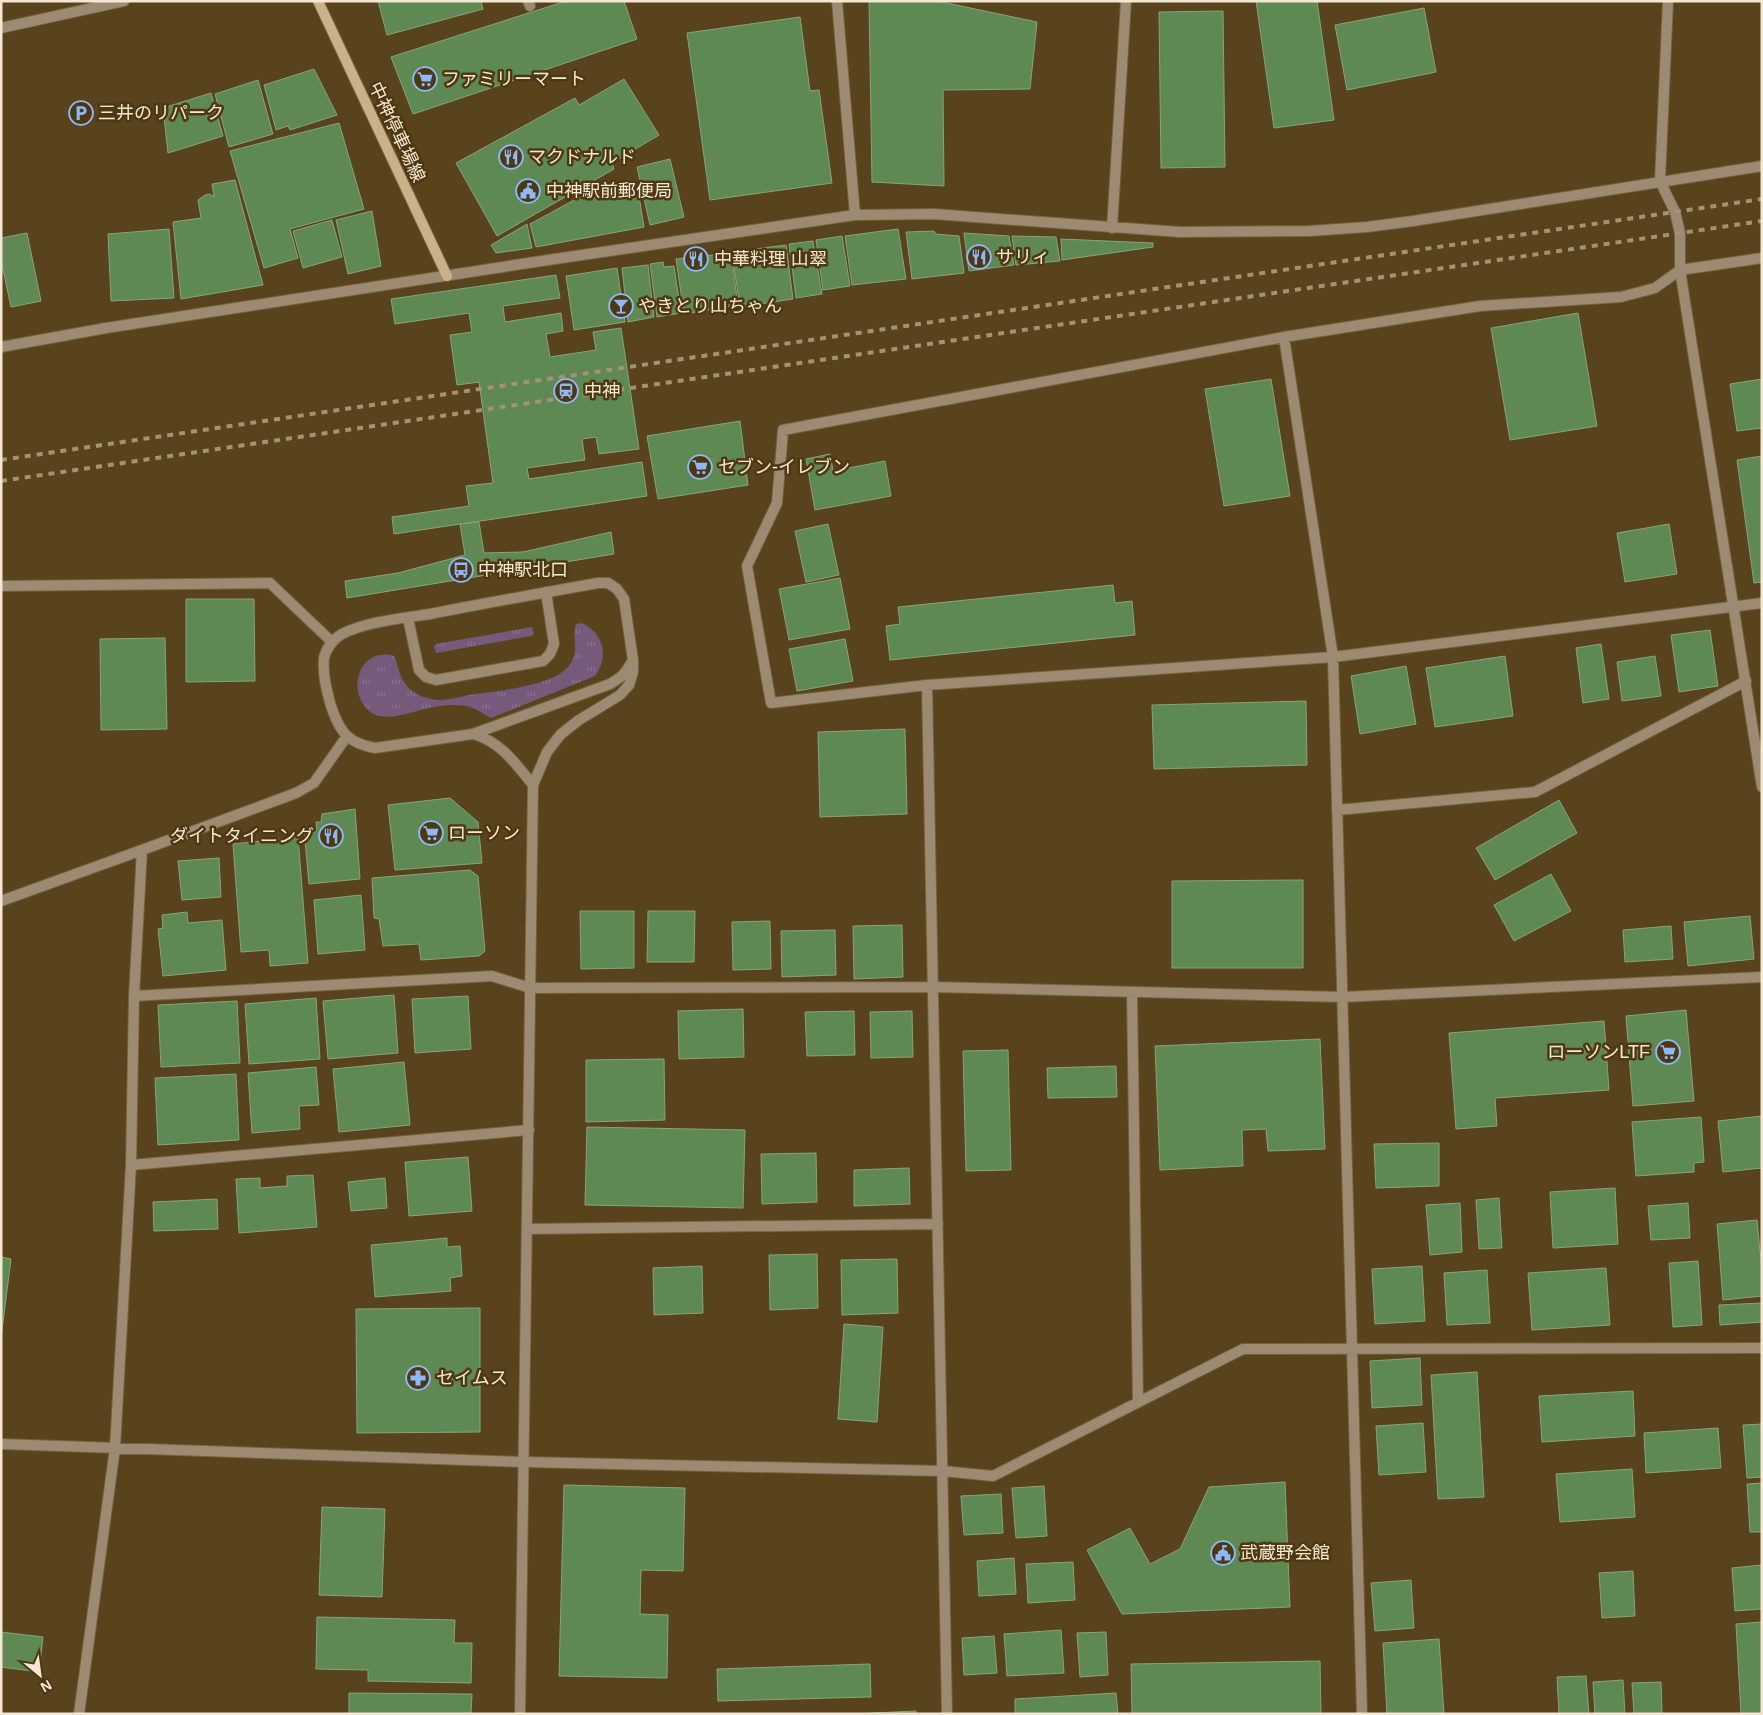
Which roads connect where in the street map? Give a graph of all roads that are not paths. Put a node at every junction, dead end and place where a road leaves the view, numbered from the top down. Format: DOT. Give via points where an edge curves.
graph roads {
  1 [pos="124,1"];
  2 [pos="318,1"];
  3 [pos="837,1"];
  4 [pos="1126,1"];
  5 [pos="1668,1"];
  6 [pos="1,28"];
  7 [pos="1762,166"];
  8 [pos="1660,181"];
  9 [pos="855,215"];
  10 [pos="1112,228"];
  11 [pos="1762,258"];
  12 [pos="1680,270"];
  13 [pos="447,276"];
  14 [pos="1284,337"];
  15 [pos="1,347"];
  16 [pos="1,586"];
  17 [pos="546,592"];
  18 [pos="1762,603"];
  19 [pos="1732,606"];
  20 [pos="408,618"];
  21 [pos="332,642"];
  22 [pos="1334,657"];
  23 [pos="633,660"];
  24 [pos="1746,680"];
  25 [pos="927,685"];
  26 [pos="473,734"];
  27 [pos="347,736"];
  28 [pos="533,785"];
  29 [pos="1762,787"];
  30 [pos="1337,810"];
  31 [pos="142,850"];
  32 [pos="1,901"];
  33 [pos="1762,977"];
  34 [pos="530,988"];
  35 [pos="933,988"];
  36 [pos="1132,993"];
  37 [pos="134,996"];
  38 [pos="1343,997"];
  39 [pos="529,1130"];
  40 [pos="131,1165"];
  41 [pos="938,1224"];
  42 [pos="527,1229"];
  43 [pos="1762,1348"];
  44 [pos="1351,1349"];
  45 [pos="1138,1402"];
  46 [pos="1,1444"];
  47 [pos="115,1448"];
  48 [pos="524,1462"];
  49 [pos="943,1471"];
  50 [pos="79,1714"];
  51 [pos="520,1714"];
  52 [pos="947,1714"];
  53 [pos="1362,1714"];
  1 -- 6 [label="street"];
  2 -- 13 [label="main road, 中神停車場線"];
  3 -- 9 [label="street"];
  4 -- 10 [label="street"];
  5 -- 8 [label="street"];
  7 -- 8 [label="street"];
  8 -- 10 [label="street" via="1367,227 1249,232"];
  8 -- 12 [label="street" via="1675,212"];
  9 -- 10 [label="street" via="934,214"];
  9 -- 13 [label="street"];
  11 -- 12 [label="street"];
  12 -- 14 [label="street" via="1655,288 1621,296 1480,306"];
  12 -- 19 [label="street"];
  13 -- 15 [label="street"];
  14 -- 22 [label="street"];
  14 -- 25 [label="street" via="783,430 777,503 747,566 770,703"];
  16 -- 21 [label="street" via="270,583"];
  17 -- 20 [label="street"];
  17 -- 20 [label="street" via="554,644 543,661 436,680 426,677 419,670"];
  17 -- 23 [label="street" via="598,583 608,583 617,589 624,599"];
  18 -- 19 [label="street"];
  19 -- 22 [label="street"];
  19 -- 24 [label="street"];
  20 -- 21 [label="street" via="356,628"];
  21 -- 27 [label="street" via="324,657 330,707"];
  22 -- 25 [label="street"];
  22 -- 30 [label="street"];
  23 -- 26 [label="street" via="621,678 610,684"];
  23 -- 28 [label="street" via="629,685 620,695 561,734 548,752"];
  24 -- 29 [label="street"];
  24 -- 30 [label="street" via="1535,792"];
  25 -- 35 [label="street"];
  26 -- 27 [label="street" via="375,748"];
  26 -- 28 [label="street" via="486,737 500,747"];
  27 -- 31 [label="street" via="314,783 296,793"];
  28 -- 34 [label="street"];
  30 -- 38 [label="street"];
  31 -- 32 [label="street"];
  31 -- 37 [label="street"];
  33 -- 38 [label="street"];
  34 -- 35 [label="street"];
  34 -- 37 [label="street" via="492,976"];
  34 -- 39 [label="street"];
  35 -- 36 [label="street"];
  35 -- 41 [label="street"];
  36 -- 38 [label="street"];
  36 -- 45 [label="street"];
  37 -- 40 [label="street"];
  38 -- 44 [label="street"];
  39 -- 40 [label="street"];
  39 -- 42 [label="street"];
  40 -- 47 [label="street"];
  41 -- 42 [label="street"];
  41 -- 49 [label="street"];
  42 -- 48 [label="street"];
  43 -- 44 [label="street"];
  44 -- 45 [label="street" via="1243,1349"];
  44 -- 53 [label="street"];
  45 -- 49 [label="street" via="993,1476"];
  46 -- 47 [label="street"];
  47 -- 48 [label="street"];
  47 -- 50 [label="street"];
  48 -- 49 [label="street"];
  48 -- 51 [label="street"];
  49 -- 52 [label="street"];
}
